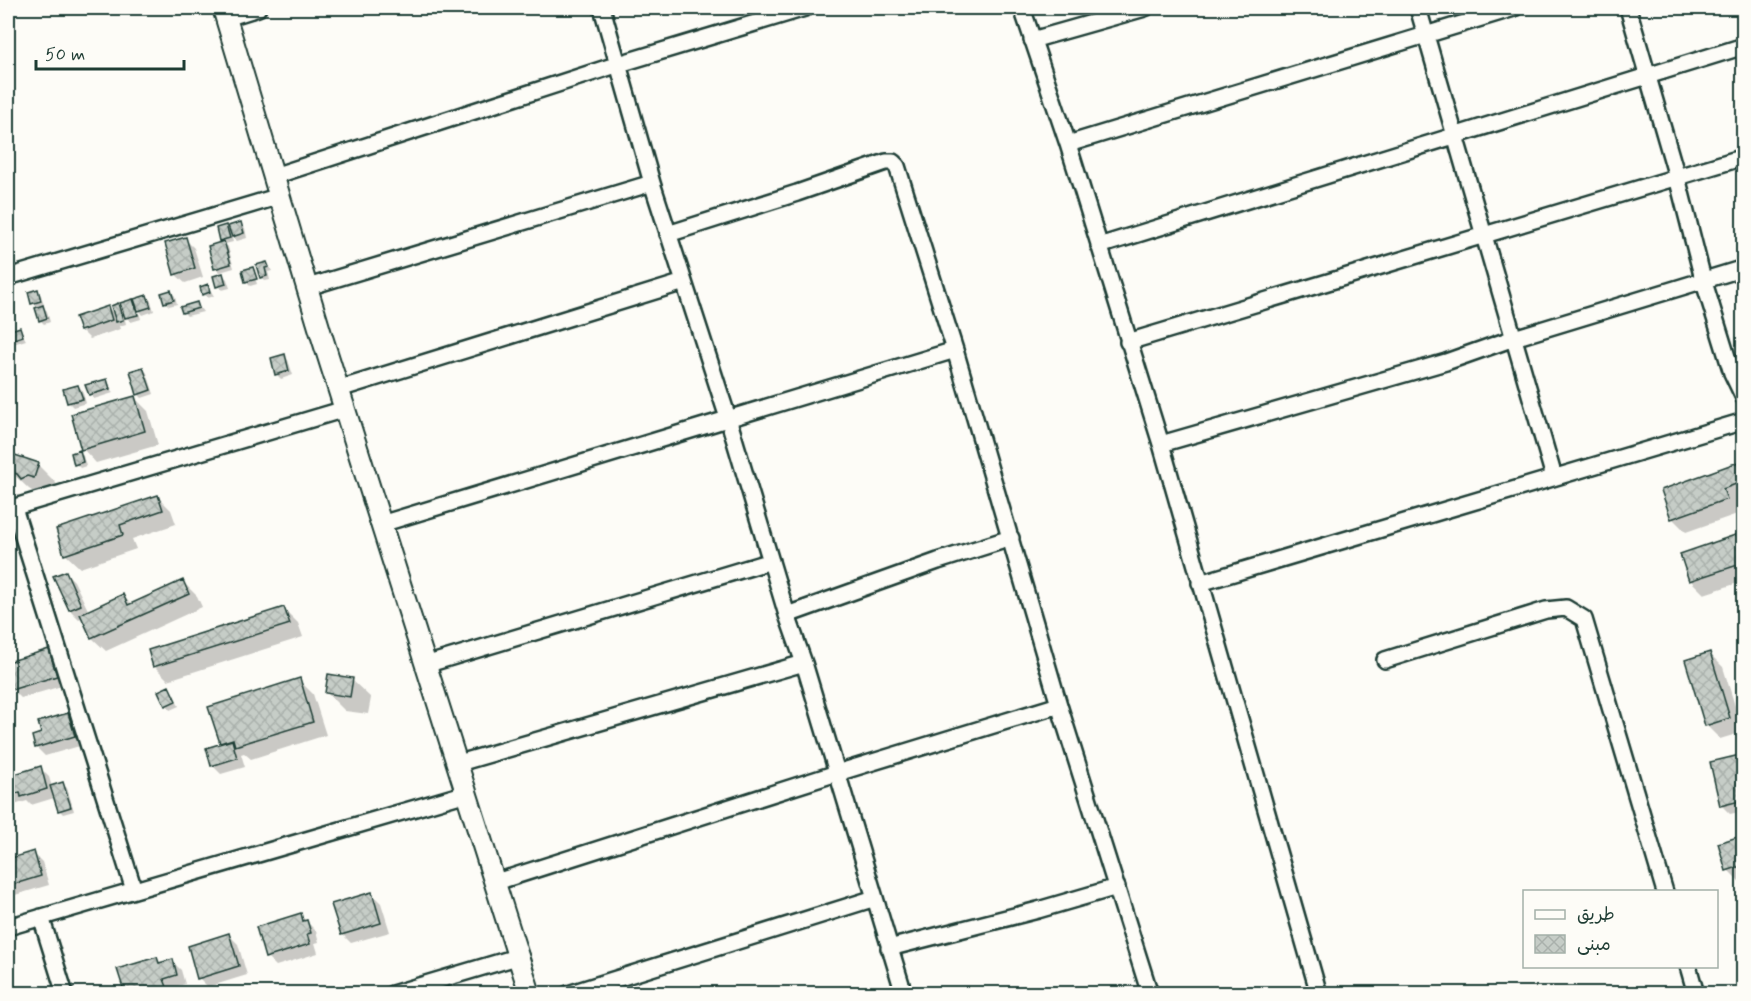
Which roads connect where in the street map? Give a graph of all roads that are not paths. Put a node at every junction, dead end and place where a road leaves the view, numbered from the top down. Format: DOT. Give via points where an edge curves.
graph roads {
  1 [pos="258,8"];
  2 [pos="602,8"];
  3 [pos="805,8"];
  4 [pos="1022,8"];
  5 [pos="1145,8"];
  6 [pos="1418,8"];
  7 [pos="1514,8"];
  8 [pos="1628,8"];
  9 [pos="225,13"];
  10 [pos="1427,33"];
  11 [pos="1032,40"];
  12 [pos="1743,46"];
  13 [pos="619,64"];
  14 [pos="1648,77"];
  15 [pos="1455,136"];
  16 [pos="1068,144"];
  17 [pos="1743,157"];
  18 [pos="274,176"];
  19 [pos="1677,177"];
  20 [pos="652,183"];
  21 [pos="280,196"];
  22 [pos="668,234"];
  23 [pos="1485,235"];
  24 [pos="1099,246"];
  25 [pos="1743,268"];
  26 [pos="8,277"];
  27 [pos="1703,279"];
  28 [pos="684,282"];
  29 [pos="308,287"];
  30 [pos="1515,338"];
  31 [pos="1128,342"];
  32 [pos="955,350"];
  33 [pos="339,389"];
  34 [pos="1743,398"];
  35 [pos="345,409"];
  36 [pos="728,418"];
  37 [pos="1743,421"];
  38 [pos="1161,444"];
  39 [pos="1554,477"];
  40 [pos="11,508"];
  41 [pos="381,524"];
  42 [pos="1011,538"];
  43 [pos="771,561"];
  44 [pos="1200,583"];
  45 [pos="787,615"];
  46 [pos="1385,660"];
  47 [pos="804,663"];
  48 [pos="425,665"];
  49 [pos="1059,705"];
  50 [pos="459,763"];
  51 [pos="837,773"];
  52 [pos="467,793"];
  53 [pos="496,882"];
  54 [pos="1117,887"];
  55 [pos="134,890"];
  56 [pos="1665,890"];
  57 [pos="875,898"];
  58 [pos="41,917"];
  59 [pos="8,927"];
  60 [pos="889,948"];
  61 [pos="520,956"];
  62 [pos="1689,968"];
  63 [pos="64,993"];
  64 [pos="392,993"];
  65 [pos="530,993"];
  66 [pos="568,993"];
  67 [pos="904,993"];
  68 [pos="1150,993"];
  69 [pos="1319,993"];
  70 [pos="1696,993"];
  1 -- 9 [label="street"];
  2 -- 13 [label="street"];
  3 -- 13 [label="street"];
  4 -- 11 [label="street"];
  5 -- 11 [label="street"];
  6 -- 10 [label="street"];
  7 -- 10 [label="street"];
  8 -- 14 [label="street"];
  9 -- 18 [label="street"];
  10 -- 15 [label="street"];
  10 -- 16 [label="street"];
  11 -- 16 [label="street"];
  12 -- 14 [label="street"];
  13 -- 18 [label="street"];
  13 -- 20 [label="street"];
  14 -- 15 [label="street"];
  14 -- 19 [label="street"];
  15 -- 23 [label="street"];
  15 -- 24 [label="street"];
  16 -- 24 [label="street"];
  17 -- 19 [label="street"];
  18 -- 21 [label="street"];
  19 -- 23 [label="street"];
  19 -- 27 [label="street"];
  20 -- 22 [label="street"];
  20 -- 29 [label="street"];
  21 -- 26 [label="street"];
  21 -- 29 [label="street"];
  22 -- 28 [label="street"];
  22 -- 32 [label="street" via="893,162"];
  23 -- 30 [label="street"];
  23 -- 31 [label="street"];
  24 -- 31 [label="street"];
  25 -- 27 [label="street"];
  27 -- 30 [label="street"];
  27 -- 34 [label="street"];
  28 -- 33 [label="street"];
  28 -- 36 [label="street"];
  29 -- 33 [label="street"];
  30 -- 38 [label="street" via="1436,365"];
  30 -- 39 [label="street"];
  31 -- 38 [label="street"];
  32 -- 36 [label="street"];
  32 -- 42 [label="street"];
  33 -- 35 [label="street"];
  35 -- 40 [label="street"];
  35 -- 41 [label="street"];
  36 -- 41 [label="street"];
  36 -- 43 [label="street"];
  37 -- 39 [label="street"];
  38 -- 44 [label="street"];
  39 -- 44 [label="street"];
  40 -- 55 [label="street"];
  41 -- 48 [label="street"];
  42 -- 45 [label="street"];
  42 -- 49 [label="street"];
  43 -- 45 [label="street"];
  43 -- 48 [label="street"];
  44 -- 69 [label="street"];
  45 -- 47 [label="street"];
  46 -- 56 [label="street" via="1546,610 1566,608 1584,619"];
  47 -- 50 [label="street"];
  47 -- 51 [label="street"];
  48 -- 50 [label="street"];
  49 -- 51 [label="street"];
  49 -- 54 [label="street"];
  50 -- 52 [label="street"];
  51 -- 53 [label="street"];
  51 -- 57 [label="street"];
  52 -- 53 [label="street"];
  52 -- 55 [label="street"];
  53 -- 61 [label="street"];
  54 -- 60 [label="street"];
  54 -- 68 [label="street"];
  55 -- 58 [label="street"];
  57 -- 60 [label="street"];
  57 -- 66 [label="street"];
  58 -- 59 [label="street"];
  58 -- 63 [label="street"];
  60 -- 67 [label="street"];
  61 -- 64 [label="street"];
  61 -- 65 [label="street"];
  62 -- 70 [label="street"];
}
